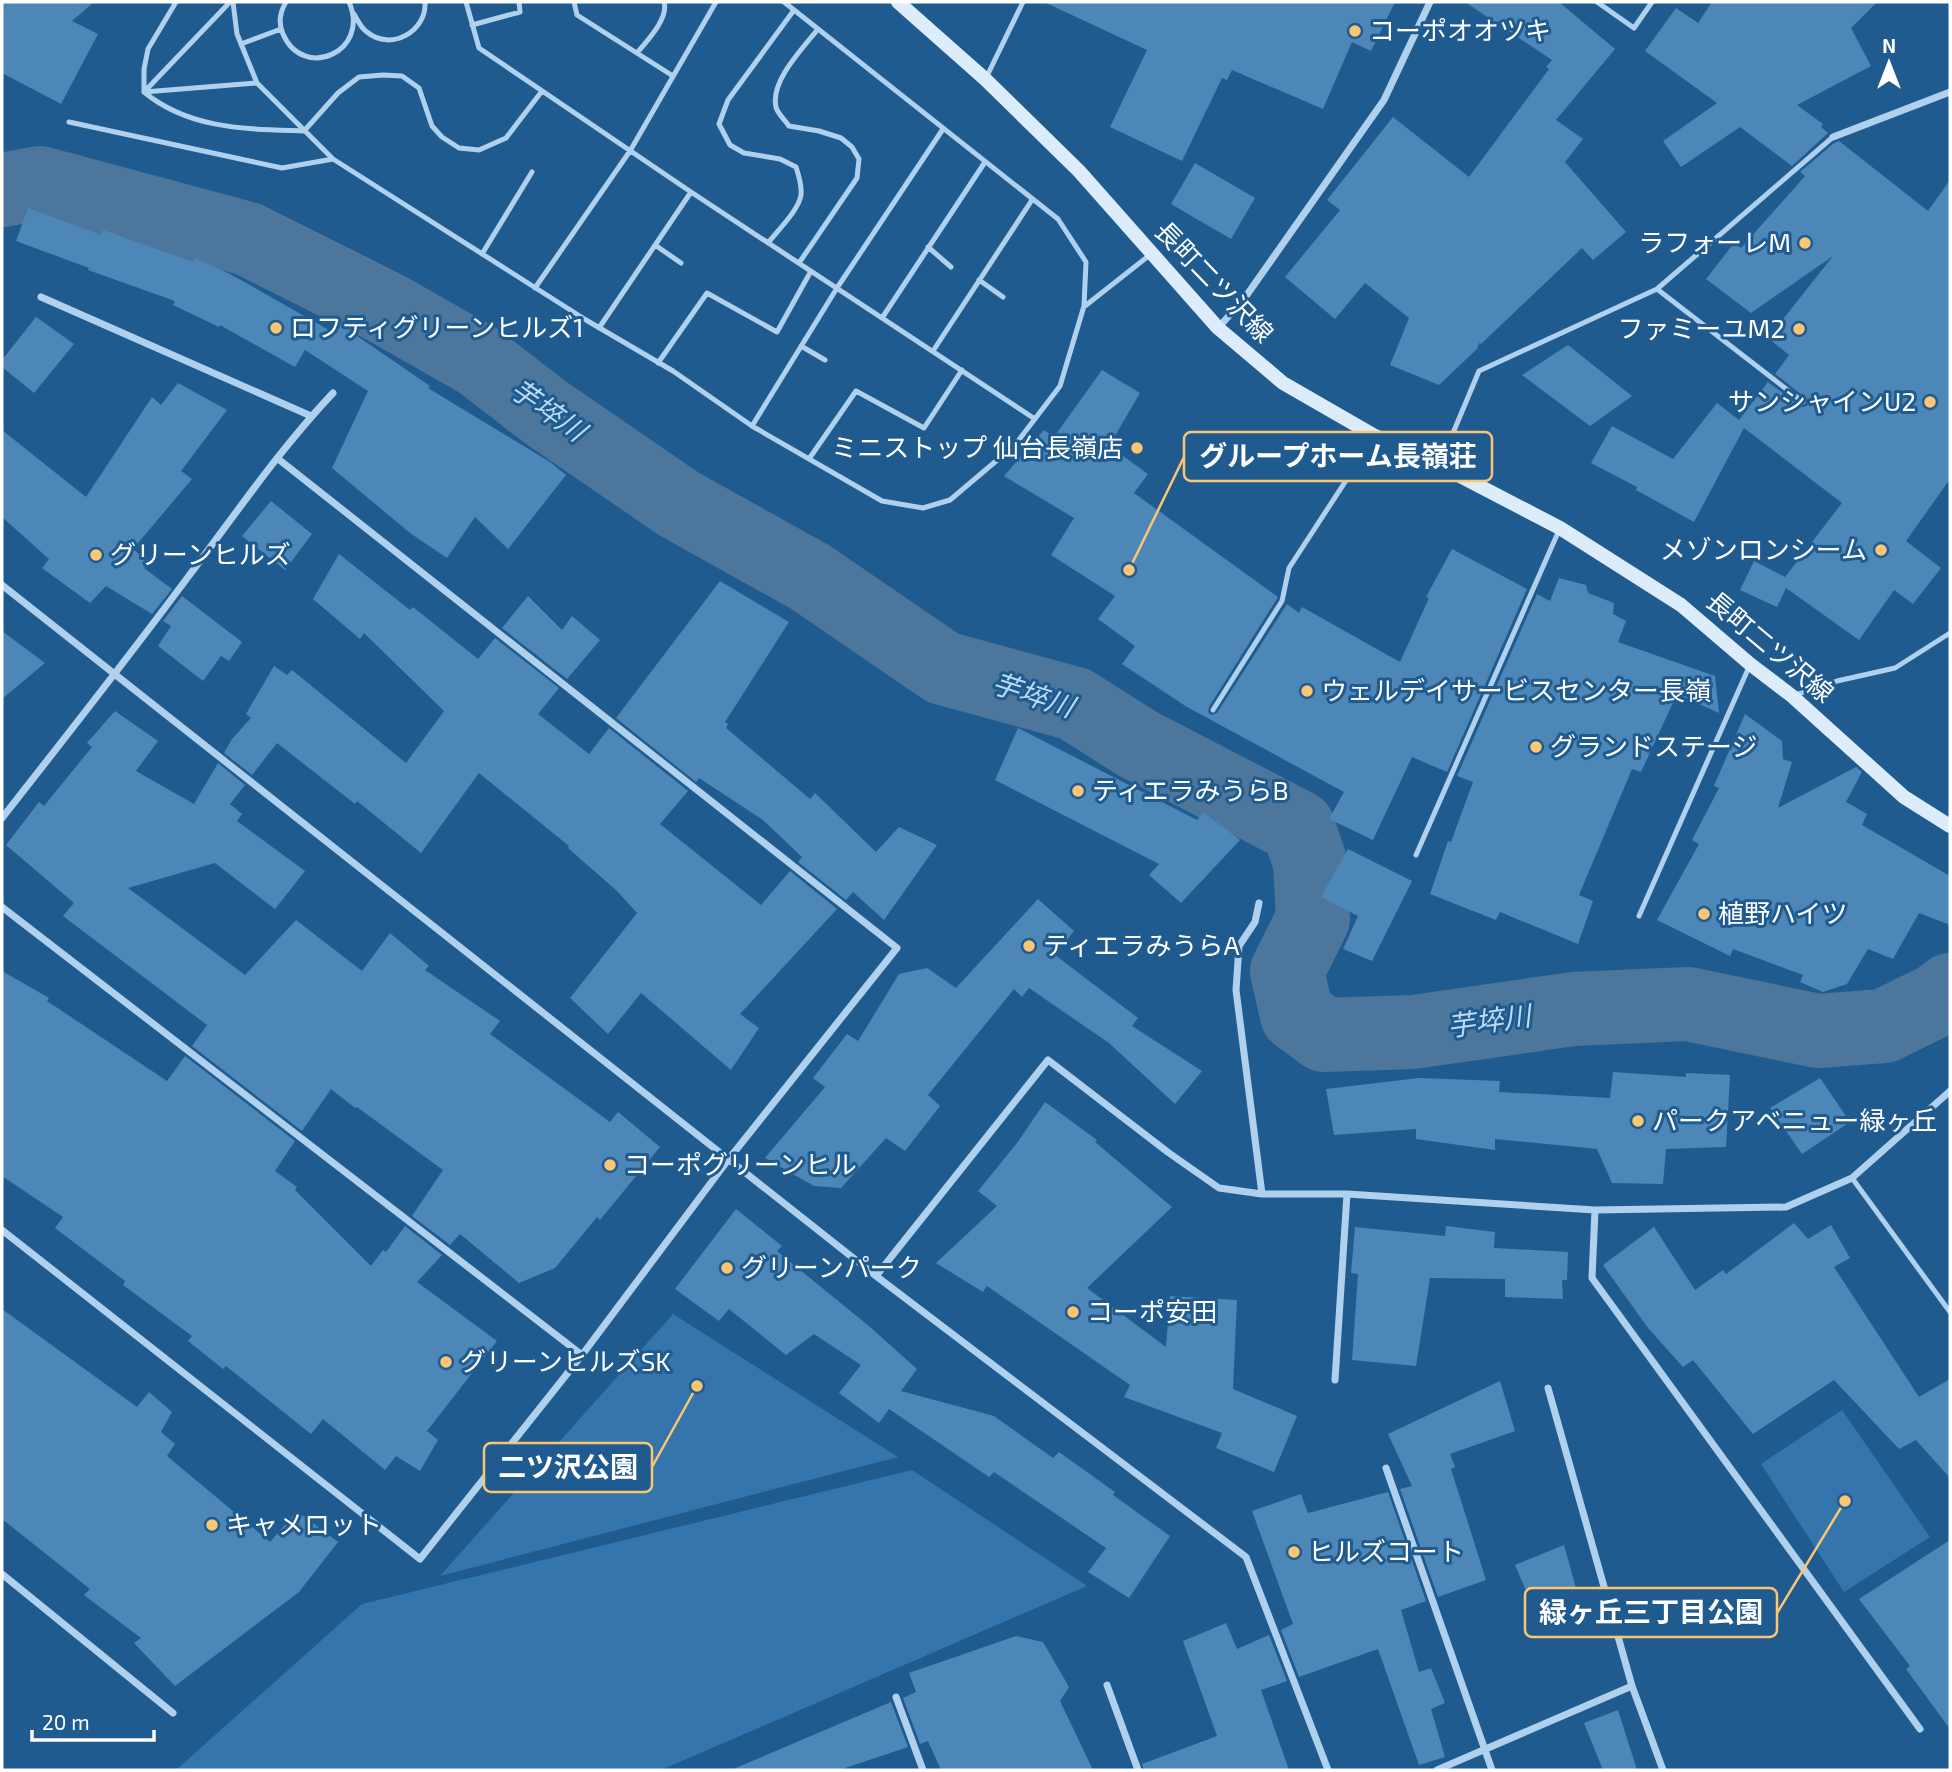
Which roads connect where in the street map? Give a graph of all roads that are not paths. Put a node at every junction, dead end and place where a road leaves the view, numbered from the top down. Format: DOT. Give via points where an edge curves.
graph roads {
  1 [pos="176,2"];
  2 [pos="232,2"];
  3 [pos="286,2"];
  4 [pos="351,2"];
  5 [pos="425,2"];
  6 [pos="466,2"];
  7 [pos="519,2"];
  8 [pos="574,2"];
  9 [pos="664,2"];
  10 [pos="716,2"];
  11 [pos="784,2"];
  12 [pos="898,2"];
  13 [pos="1023,2"];
  14 [pos="1430,2"];
  15 [pos="1597,2"];
  16 [pos="1651,2"];
  17 [pos="794,10"];
  18 [pos="353,12"];
  19 [pos="472,25"];
  20 [pos="281,29"];
  21 [pos="818,29"];
  22 [pos="241,44"];
  23 [pos="637,53"];
  24 [pos="673,76"];
  25 [pos="985,79"];
  26 [pos="257,83"];
  27 [pos="542,91"];
  28 [pos="144,92"];
  29 [pos="1950,92"];
  30 [pos="69,122"];
  31 [pos="943,129"];
  32 [pos="304,131"];
  33 [pos="1833,137"];
  34 [pos="630,151"];
  35 [pos="333,159"];
  36 [pos="985,162"];
  37 [pos="532,172"];
  38 [pos="691,192"];
  39 [pos="1032,200"];
  40 [pos="768,243"];
  41 [pos="655,245"];
  42 [pos="928,247"];
  43 [pos="482,254"];
  44 [pos="1151,254"];
  45 [pos="681,263"];
  46 [pos="799,263"];
  47 [pos="951,267"];
  48 [pos="811,271"];
  49 [pos="979,280"];
  50 [pos="535,288"];
  51 [pos="837,288"];
  52 [pos="1657,289"];
  53 [pos="41,297"];
  54 [pos="1003,297"];
  55 [pos="1084,306"];
  56 [pos="882,318"];
  57 [pos="598,328"];
  58 [pos="1218,328"];
  59 [pos="801,346"];
  60 [pos="933,351"];
  61 [pos="825,360"];
  62 [pos="658,363"];
  63 [pos="962,370"];
  64 [pos="333,393"];
  65 [pos="1803,402"];
  66 [pos="311,416"];
  67 [pos="1035,419"];
  68 [pos="752,426"];
  69 [pos="1375,436"];
  70 [pos="277,458"];
  71 [pos="809,458"];
  72 [pos="1439,465"];
  73 [pos="1560,528"];
  74 [pos="2,585"];
  75 [pos="1950,633"];
  76 [pos="1750,664"];
  77 [pos="115,674"];
  78 [pos="1792,696"];
  79 [pos="1213,710"];
  80 [pos="2,818"];
  81 [pos="1950,826"];
  82 [pos="1416,855"];
  83 [pos="1259,903"];
  84 [pos="2,907"];
  85 [pos="1639,916"];
  86 [pos="1950,1091"];
  87 [pos="728,1160"];
  88 [pos="1852,1178"];
  89 [pos="1262,1194"];
  90 [pos="1347,1194"];
  91 [pos="1595,1210"];
  92 [pos="2,1230"];
  93 [pos="876,1276"];
  94 [pos="1950,1312"];
  95 [pos="582,1355"];
  96 [pos="1335,1380"];
  97 [pos="1548,1388"];
  98 [pos="1386,1468"];
  99 [pos="2,1574"];
  100 [pos="1107,1685"];
  101 [pos="1632,1686"];
  102 [pos="896,1697"];
  103 [pos="173,1713"];
  104 [pos="1920,1729"];
  105 [pos="1485,1751"];
  106 [pos="923,1770"];
  107 [pos="1138,1770"];
  108 [pos="1328,1770"];
  109 [pos="1437,1770"];
  110 [pos="1492,1770"];
  111 [pos="1663,1770"];
  1 -- 28 [label="lane" via="148,49"];
  2 -- 22 [label="lane"];
  2 -- 28 [label="lane"];
  3 -- 20 [label="lane"];
  4 -- 18 [label="lane"];
  5 -- 18 [label="lane" via="415,30 392,40 368,34"];
  6 -- 19 [label="lane"];
  7 -- 19 [label="lane" via="520,12"];
  8 -- 23 [label="lane" via="578,15"];
  9 -- 23 [label="lane" via="657,28"];
  10 -- 24 [label="lane"];
  11 -- 17 [label="lane"];
  12 -- 25 [label="street, 長町二ツ沢線"];
  13 -- 25 [label="lane"];
  14 -- 58 [label="street" via="1384,100 1244,299"];
  15 -- 16 [label="lane" via="1634,28"];
  17 -- 21 [label="lane"];
  17 -- 40 [label="lane" via="728,100 719,124 730,145 744,153 780,159 796,167 801,199"];
  18 -- 20 [label="lane" via="350,38 332,55 319,58 295,51"];
  19 -- 27 [label="lane" via="479,48"];
  20 -- 22 [label="lane"];
  21 -- 31 [label="lane"];
  21 -- 46 [label="lane" via="782,78 776,90 776,109 789,126 841,138 859,159 857,178"];
  22 -- 26 [label="lane"];
  23 -- 24 [label="lane"];
  24 -- 34 [label="lane"];
  25 -- 44 [label="street, 長町二ツ沢線" via="1079,171"];
  26 -- 28 [label="lane"];
  26 -- 32 [label="lane"];
  27 -- 32 [label="lane" via="506,138 479,150 459,148 442,137 432,127 419,88 402,76 359,77"];
  27 -- 34 [label="lane"];
  28 -- 32 [label="lane" via="173,111 204,121"];
  29 -- 33 [label="street"];
  30 -- 35 [label="lane" via="282,168"];
  31 -- 36 [label="lane"];
  31 -- 51 [label="lane"];
  32 -- 35 [label="lane"];
  33 -- 52 [label="lane"];
  34 -- 38 [label="lane"];
  34 -- 50 [label="lane"];
  35 -- 43 [label="lane"];
  36 -- 39 [label="lane"];
  36 -- 42 [label="lane"];
  37 -- 43 [label="lane"];
  38 -- 40 [label="lane"];
  38 -- 41 [label="lane"];
  39 -- 49 [label="lane"];
  39 -- 55 [label="lane" via="1058,219 1086,262"];
  40 -- 46 [label="lane"];
  41 -- 45 [label="lane"];
  41 -- 57 [label="lane"];
  42 -- 47 [label="lane"];
  42 -- 56 [label="lane"];
  43 -- 50 [label="lane"];
  44 -- 55 [label="lane"];
  44 -- 58 [label="street, 長町二ツ沢線"];
  46 -- 48 [label="lane"];
  48 -- 51 [label="lane"];
  48 -- 62 [label="lane" via="777,332 707,293"];
  49 -- 54 [label="lane"];
  49 -- 60 [label="lane"];
  50 -- 57 [label="lane"];
  51 -- 56 [label="lane"];
  51 -- 59 [label="lane"];
  52 -- 65 [label="lane"];
  52 -- 72 [label="lane" via="1479,371"];
  53 -- 66 [label="street"];
  55 -- 67 [label="lane" via="1060,386"];
  56 -- 60 [label="lane"];
  57 -- 62 [label="lane"];
  58 -- 69 [label="street, 長町二ツ沢線" via="1283,383"];
  59 -- 61 [label="lane"];
  59 -- 68 [label="lane"];
  60 -- 63 [label="lane"];
  62 -- 68 [label="lane"];
  63 -- 67 [label="lane"];
  63 -- 71 [label="lane" via="924,428 856,391"];
  64 -- 66 [label="street"];
  66 -- 70 [label="street"];
  67 -- 71 [label="lane" via="1014,445 950,499 923,508 882,501"];
  68 -- 71 [label="lane"];
  69 -- 72 [label="street, 長町二ツ沢線"];
  69 -- 79 [label="lane" via="1289,568 1282,601"];
  70 -- 77 [label="street"];
  70 -- 87 [label="street" via="897,948"];
  72 -- 73 [label="street, 長町二ツ沢線"];
  73 -- 76 [label="street, 長町二ツ沢線" via="1681,605"];
  73 -- 82 [label="lane"];
  74 -- 77 [label="street"];
  75 -- 78 [label="lane" via="1895,668"];
  76 -- 78 [label="street, 長町二ツ沢線"];
  76 -- 85 [label="lane"];
  77 -- 80 [label="street"];
  77 -- 87 [label="street"];
  78 -- 81 [label="street, 長町二ツ沢線" via="1904,797"];
  83 -- 89 [label="street" via="1255,922 1239,946 1236,990"];
  84 -- 95 [label="street"];
  86 -- 88 [label="street"];
  87 -- 93 [label="street"];
  87 -- 95 [label="street"];
  88 -- 91 [label="street" via="1786,1207"];
  88 -- 94 [label="lane"];
  89 -- 90 [label="street"];
  89 -- 93 [label="street" via="1219,1188 1048,1060"];
  90 -- 91 [label="street"];
  90 -- 96 [label="street"];
  91 -- 104 [label="street" via="1592,1278"];
  92 -- 95 [label="street" via="420,1559"];
  93 -- 108 [label="street" via="1246,1556"];
  97 -- 101 [label="street"];
  98 -- 105 [label="street"];
  99 -- 103 [label="street"];
  100 -- 107 [label="street"];
  101 -- 105 [label="street"];
  101 -- 111 [label="street"];
  102 -- 106 [label="street"];
  105 -- 109 [label="street"];
  105 -- 110 [label="street"];
}
